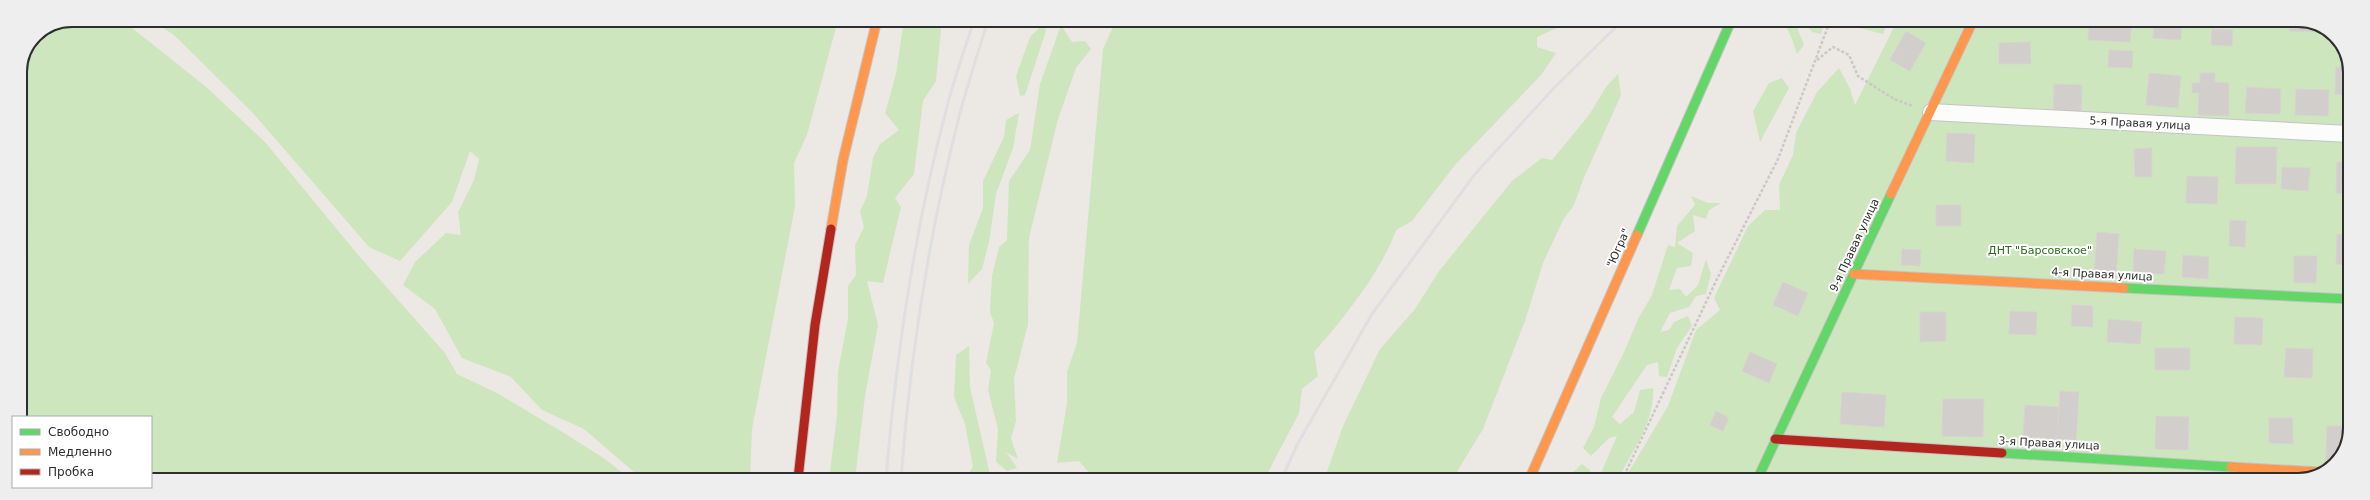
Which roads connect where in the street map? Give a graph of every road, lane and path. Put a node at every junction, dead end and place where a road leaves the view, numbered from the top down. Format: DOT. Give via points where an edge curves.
graph roads {
  1 [pos="875,27"];
  2 [pos="1728,27"];
  3 [pos="1828,27"];
  4 [pos="1970,27"];
  5 [pos="1816,61"];
  6 [pos="1931,112"];
  7 [pos="2343,134"];
  8 [pos="1854,274"];
  9 [pos="2343,299"];
  10 [pos="1775,439"];
  11 [pos="2311,471"];
  12 [pos="799,473"];
  13 [pos="1532,473"];
  14 [pos="1625,473"];
  15 [pos="1760,473"];
  1 -- 12 [label="main road" via="843,160 815,325"];
  2 -- 13 [label="main road, \"Югра\""];
  3 -- 5 [label="path"];
  4 -- 6 [label="main road, 9-я Правая улица"];
  5 -- 6 [label="path" via="1833,47 1849,55 1858,76 1894,99"];
  5 -- 14 [label="path" via="1778,159"];
  6 -- 7 [label="street, 5-я Правая улица"];
  6 -- 8 [label="main road, 9-я Правая улица"];
  8 -- 9 [label="main road, 4-я Правая улица"];
  8 -- 10 [label="main road, 9-я Правая улица"];
  10 -- 11 [label="main road, 3-я Правая улица"];
  10 -- 15 [label="main road, 9-я Правая улица"];
}
